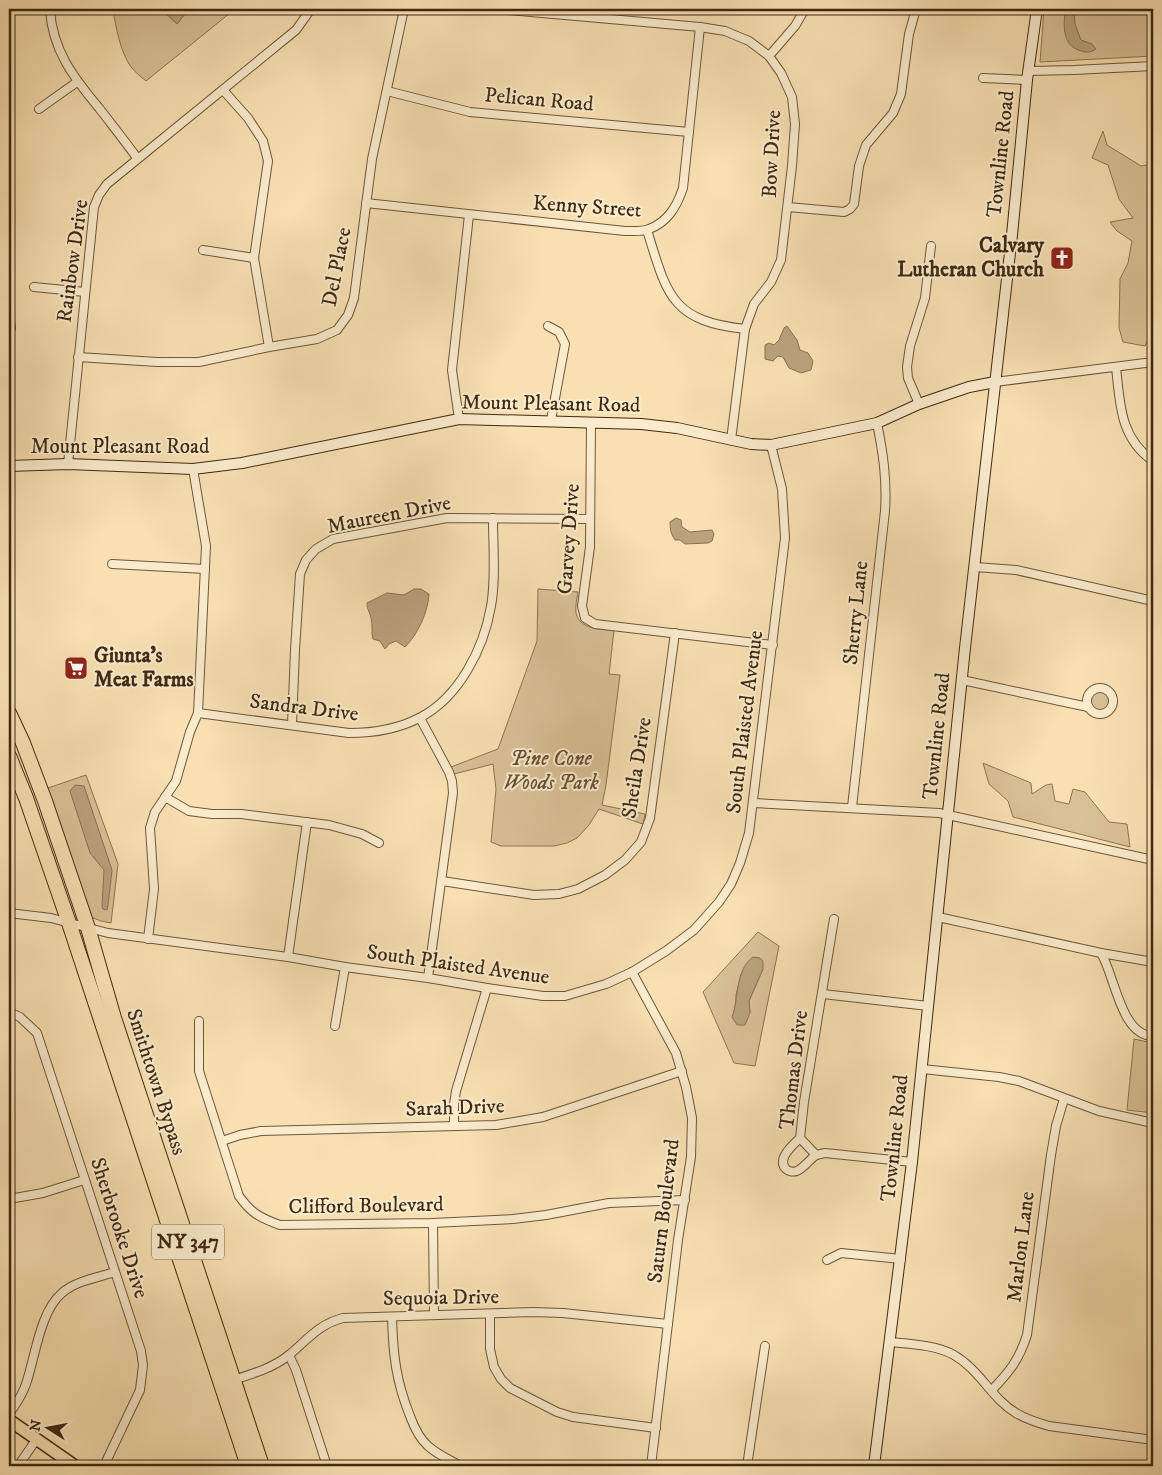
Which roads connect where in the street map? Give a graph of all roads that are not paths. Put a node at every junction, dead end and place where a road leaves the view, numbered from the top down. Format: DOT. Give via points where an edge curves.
graph roads {
  1 [pos="50,9"];
  2 [pos="311,9"];
  3 [pos="404,9"];
  4 [pos="496,9"];
  5 [pos="805,9"];
  6 [pos="916,9"];
  7 [pos="1037,9"];
  8 [pos="700,27"];
  9 [pos="769,56"];
  10 [pos="1153,66"];
  11 [pos="1028,75"];
  12 [pos="983,78"];
  13 [pos="77,82"];
  14 [pos="223,90"];
  15 [pos="387,91"];
  16 [pos="39,109"];
  17 [pos="689,132"];
  18 [pos="138,158"];
  19 [pos="366,203"];
  20 [pos="788,207"];
  21 [pos="469,215"];
  22 [pos="648,230"];
  23 [pos="931,246"];
  24 [pos="203,250"];
  25 [pos="254,258"];
  26 [pos="34,287"];
  27 [pos="85,292"];
  28 [pos="9,314"];
  29 [pos="548,326"];
  30 [pos="745,329"];
  31 [pos="9,335"];
  32 [pos="269,347"];
  33 [pos="78,357"];
  34 [pos="1153,362"];
  35 [pos="1116,367"];
  36 [pos="995,382"];
  37 [pos="919,404"];
  38 [pos="459,419"];
  39 [pos="551,420"];
  40 [pos="591,422"];
  41 [pos="877,423"];
  42 [pos="731,440"];
  43 [pos="771,445"];
  44 [pos="1153,462"];
  45 [pos="68,464"];
  46 [pos="9,466"];
  47 [pos="193,469"];
  48 [pos="493,518"];
  49 [pos="590,519"];
  50 [pos="112,564"];
  51 [pos="205,568"];
  52 [pos="975,568"];
  53 [pos="1153,601"];
  54 [pos="675,633"];
  55 [pos="773,644"];
  56 [pos="962,680"];
  57 [pos="1088,707"];
  58 [pos="9,712"];
  59 [pos="198,713"];
  60 [pos="420,718"];
  61 [pos="292,725"];
  62 [pos="9,756"];
  63 [pos="165,797"];
  64 [pos="754,803"];
  65 [pos="852,807"];
  66 [pos="948,815"];
  67 [pos="307,822"];
  68 [pos="379,843"];
  69 [pos="1153,860"];
  70 [pos="442,881"];
  71 [pos="9,913"];
  72 [pos="938,918"];
  73 [pos="834,919"];
  74 [pos="69,923"];
  75 [pos="88,928"];
  76 [pos="148,939"];
  77 [pos="1101,953"];
  78 [pos="288,957"];
  79 [pos="1153,962"];
  80 [pos="344,967"];
  81 [pos="632,972"];
  82 [pos="428,978"];
  83 [pos="487,988"];
  84 [pos="822,994"];
  85 [pos="928,1006"];
  86 [pos="9,1012"];
  87 [pos="200,1021"];
  88 [pos="335,1026"];
  89 [pos="1153,1036"];
  90 [pos="922,1069"];
  91 [pos="682,1070"];
  92 [pos="1064,1099"];
  93 [pos="1153,1123"];
  94 [pos="454,1126"];
  95 [pos="800,1138"];
  96 [pos="222,1141"];
  97 [pos="816,1154"];
  98 [pos="912,1162"];
  99 [pos="84,1180"];
  100 [pos="9,1199"];
  101 [pos="685,1200"];
  102 [pos="433,1223"];
  103 [pos="901,1259"];
  104 [pos="827,1260"];
  105 [pos="115,1272"];
  106 [pos="490,1314"];
  107 [pos="434,1315"];
  108 [pos="392,1317"];
  109 [pos="668,1324"];
  110 [pos="890,1342"];
  111 [pos="765,1346"];
  112 [pos="289,1355"];
  113 [pos="233,1380"];
  114 [pos="992,1390"];
  115 [pos="9,1414"];
  116 [pos="9,1420"];
  117 [pos="656,1428"];
  118 [pos="36,1440"];
  119 [pos="1153,1440"];
  120 [pos="18,1466"];
  121 [pos="75,1466"];
  122 [pos="104,1466"];
  123 [pos="248,1466"];
  124 [pos="262,1466"];
  125 [pos="327,1466"];
  126 [pos="461,1466"];
  127 [pos="651,1466"];
  128 [pos="746,1466"];
  129 [pos="874,1466"];
  1 -- 13 [label="street" via="59,49"];
  2 -- 14 [label="street, Rainbow Drive" via="296,30"];
  3 -- 15 [label="street, Del Place"];
  4 -- 8 [label="street, Bow Drive"];
  5 -- 9 [label="street"];
  6 -- 20 [label="street" via="909,34 901,94 893,113 866,145 859,166 854,204 844,212"];
  7 -- 11 [label="street, Townline Road"];
  8 -- 9 [label="street, Bow Drive" via="733,34"];
  8 -- 17 [label="street, Kenny Street"];
  9 -- 20 [label="street, Bow Drive" via="792,97 794,124"];
  10 -- 11 [label="street"];
  11 -- 12 [label="street"];
  11 -- 36 [label="street, Townline Road"];
  13 -- 16 [label="street"];
  13 -- 18 [label="street"];
  14 -- 18 [label="street, Rainbow Drive"];
  14 -- 25 [label="street" via="263,141 268,161"];
  15 -- 17 [label="street, Pelican Road" via="470,112"];
  15 -- 19 [label="street, Del Place"];
  17 -- 22 [label="street, Kenny Street" via="683,188 676,206 664,220"];
  18 -- 27 [label="street, Rainbow Drive" via="107,184 94,207"];
  19 -- 21 [label="street, Kenny Street"];
  19 -- 32 [label="street, Del Place" via="354,298 348,315 337,330 316,339"];
  20 -- 30 [label="street, Bow Drive" via="781,260 754,304"];
  21 -- 22 [label="street, Kenny Street" via="625,231"];
  21 -- 38 [label="street" via="452,370"];
  22 -- 30 [label="street" via="669,293 682,309 720,326"];
  23 -- 37 [label="street" via="925,298 907,367"];
  24 -- 25 [label="street"];
  25 -- 32 [label="street"];
  26 -- 27 [label="street"];
  27 -- 33 [label="street, Rainbow Drive"];
  28 -- 31 [label="street"];
  29 -- 39 [label="street" via="559,332 565,344"];
  30 -- 42 [label="street, Bow Drive"];
  32 -- 33 [label="street, Del Place" via="199,362"];
  33 -- 45 [label="street, Rainbow Drive"];
  34 -- 35 [label="street"];
  35 -- 36 [label="street"];
  35 -- 44 [label="street" via="1126,430"];
  36 -- 37 [label="street, Mount Pleasant Road"];
  36 -- 52 [label="street, Townline Road"];
  37 -- 41 [label="street, Mount Pleasant Road"];
  38 -- 39 [label="street, Mount Pleasant Road"];
  38 -- 47 [label="street, Mount Pleasant Road" via="242,463"];
  39 -- 40 [label="street, Mount Pleasant Road"];
  40 -- 42 [label="street, Mount Pleasant Road" via="676,428"];
  40 -- 49 [label="street, Garvey Drive"];
  41 -- 43 [label="street, Mount Pleasant Road"];
  41 -- 65 [label="street, Sherry Lane" via="884,460 885,511"];
  42 -- 43 [label="street, Mount Pleasant Road"];
  43 -- 55 [label="street, South Plaisted Avenue" via="782,489 786,538"];
  45 -- 46 [label="street, Mount Pleasant Road"];
  45 -- 47 [label="street, Mount Pleasant Road"];
  47 -- 51 [label="street" via="206,546"];
  48 -- 49 [label="street, Maureen Drive"];
  48 -- 60 [label="street, Sandra Drive" via="492,604 485,634 476,657 459,683 443,701"];
  48 -- 61 [label="street, Maureen Drive" via="447,518 333,539 316,549 300,574"];
  49 -- 54 [label="street, Garvey Drive" via="590,547 582,606 585,618 595,624"];
  50 -- 51 [label="street"];
  51 -- 59 [label="street"];
  52 -- 53 [label="street" via="1016,570"];
  52 -- 56 [label="street, Townline Road"];
  54 -- 55 [label="street, Garvey Drive"];
  54 -- 70 [label="street, Sheila Drive" via="650,818 641,842 625,860 578,890 559,894 534,895"];
  55 -- 64 [label="street, South Plaisted Avenue"];
  56 -- 57 [label="street"];
  56 -- 66 [label="street, Townline Road"];
  58 -- 75 [label="highway, Smithtown Bypass / NY 347" via="38,781"];
  59 -- 61 [label="street, Sandra Drive"];
  59 -- 63 [label="street" via="176,781"];
  60 -- 61 [label="street, Sandra Drive" via="373,733"];
  60 -- 70 [label="street" via="452,781"];
  62 -- 74 [label="highway, Smithtown Bypass / NY 347"];
  63 -- 67 [label="street" via="189,811"];
  63 -- 76 [label="street" via="150,828 154,889"];
  64 -- 65 [label="street"];
  64 -- 81 [label="street, South Plaisted Avenue" via="749,833 731,884 694,930"];
  65 -- 66 [label="street"];
  66 -- 69 [label="street"];
  66 -- 72 [label="street, Townline Road"];
  67 -- 68 [label="street" via="362,834"];
  67 -- 78 [label="street"];
  70 -- 82 [label="street"];
  71 -- 74 [label="street, South Plaisted Avenue"];
  72 -- 77 [label="street"];
  72 -- 85 [label="street, Townline Road"];
  73 -- 84 [label="street, Thomas Drive"];
  74 -- 75 [label="street, South Plaisted Avenue"];
  74 -- 123 [label="highway, Smithtown Bypass / NY 347"];
  75 -- 76 [label="street, South Plaisted Avenue"];
  75 -- 113 [label="highway, Smithtown Bypass / NY 347" via="114,1018"];
  76 -- 78 [label="street, South Plaisted Avenue"];
  77 -- 79 [label="street"];
  77 -- 89 [label="street" via="1108,964 1126,1018 1141,1033"];
  78 -- 80 [label="street, South Plaisted Avenue"];
  80 -- 82 [label="street, South Plaisted Avenue"];
  80 -- 88 [label="street"];
  81 -- 83 [label="street, South Plaisted Avenue" via="606,984 564,996"];
  81 -- 91 [label="street, Saturn Boulevard" via="672,1044"];
  82 -- 83 [label="street, South Plaisted Avenue"];
  83 -- 94 [label="street" via="456,1091"];
  84 -- 85 [label="street"];
  84 -- 95 [label="street, Thomas Drive"];
  85 -- 90 [label="street, Townline Road"];
  86 -- 99 [label="street, Sherbrooke Drive" via="20,1017 37,1033"];
  87 -- 96 [label="street, Clifford Boulevard" via="199,1071"];
  90 -- 92 [label="street" via="1006,1078"];
  90 -- 98 [label="street, Townline Road"];
  91 -- 94 [label="street, Sarah Drive" via="543,1117 496,1125"];
  91 -- 101 [label="street, Saturn Boulevard" via="692,1118"];
  92 -- 93 [label="street"];
  92 -- 114 [label="street, Marlon Lane" via="1051,1155 1027,1335 1017,1362"];
  94 -- 96 [label="street, Sarah Drive" via="261,1131"];
  95 -- 97 [label="street, Thomas Drive"];
  95 -- 97 [label="street" via="785,1155 786,1169 798,1171"];
  96 -- 102 [label="street, Clifford Boulevard" via="239,1196 248,1209 262,1219 280,1225"];
  97 -- 98 [label="street, Thomas Drive"];
  98 -- 103 [label="street, Townline Road"];
  99 -- 100 [label="street" via="43,1194"];
  99 -- 105 [label="street, Sherbrooke Drive"];
  101 -- 102 [label="street, Clifford Boulevard" via="609,1203 513,1219"];
  101 -- 109 [label="street, Saturn Boulevard"];
  102 -- 107 [label="street"];
  103 -- 104 [label="street" via="842,1254"];
  103 -- 110 [label="street, Townline Road"];
  105 -- 115 [label="street" via="62,1292 52,1304 26,1385"];
  105 -- 122 [label="street, Sherbrooke Drive" via="144,1365 140,1390"];
  106 -- 107 [label="street, Sequoia Drive"];
  106 -- 109 [label="street, Sequoia Drive" via="563,1313"];
  106 -- 117 [label="street" via="490,1349 494,1367 510,1388 565,1415"];
  107 -- 108 [label="street, Sequoia Drive"];
  108 -- 112 [label="street, Sequoia Drive" via="332,1320"];
  108 -- 126 [label="street" via="395,1369 416,1431 427,1446"];
  109 -- 117 [label="street, Saturn Boulevard"];
  110 -- 114 [label="street" via="935,1348 952,1354 966,1363"];
  110 -- 129 [label="street, Townline Road"];
  111 -- 128 [label="street"];
  112 -- 113 [label="street, Sequoia Drive" via="276,1364"];
  112 -- 125 [label="street"];
  113 -- 124 [label="highway, Smithtown Bypass / NY 347"];
  114 -- 119 [label="street" via="1016,1413 1049,1426"];
  116 -- 118 [label="main road"];
  117 -- 127 [label="street, Saturn Boulevard"];
  118 -- 120 [label="street"];
  118 -- 121 [label="main road"];
}
